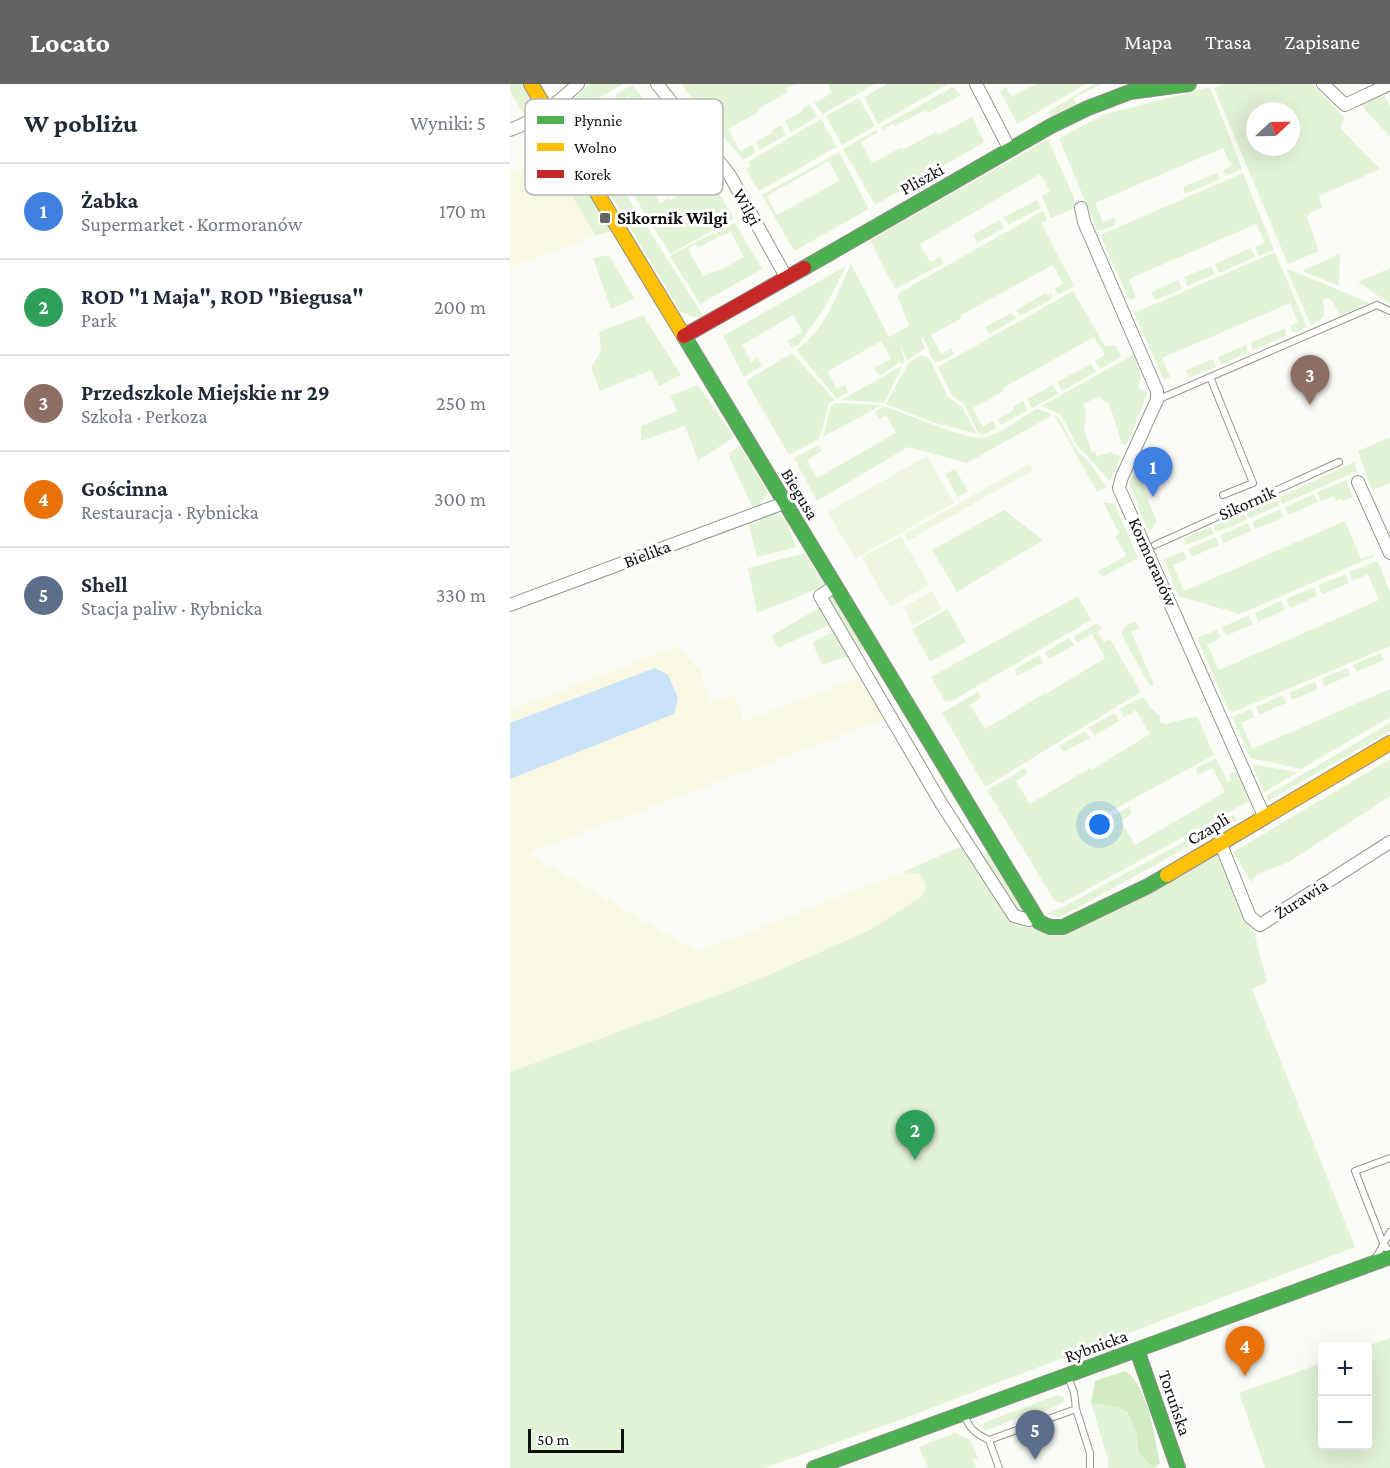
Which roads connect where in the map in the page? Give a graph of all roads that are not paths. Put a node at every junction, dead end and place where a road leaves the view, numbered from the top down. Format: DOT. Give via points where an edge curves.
graph roads {
  1 [pos="531,84"];
  2 [pos="578,84"];
  3 [pos="657,84"];
  4 [pos="976,84"];
  5 [pos="1189,84"];
  6 [pos="1323,84"];
  7 [pos="1390,84"];
  8 [pos="1159,86"];
  9 [pos="540,99"];
  10 [pos="561,99"];
  11 [pos="669,99"];
  12 [pos="525,124"];
  13 [pos="510,129"];
  14 [pos="1010,150"];
  15 [pos="723,166"];
  16 [pos="598,195"];
  17 [pos="1081,208"];
  18 [pos="786,277"];
  19 [pos="1390,311"];
  20 [pos="684,336"];
  21 [pos="1210,377"];
  22 [pos="1157,400"];
  23 [pos="1339,462"];
  24 [pos="1358,482"];
  25 [pos="1223,495"];
  26 [pos="784,503"];
  27 [pos="1155,545"];
  28 [pos="1390,553"];
  29 [pos="835,586"];
  30 [pos="510,605"];
  31 [pos="1390,743"];
  32 [pos="1264,816"];
  33 [pos="1220,842"];
  34 [pos="1390,842"];
  35 [pos="1038,920"];
  36 [pos="1390,1158"];
  37 [pos="1390,1232"];
  38 [pos="1383,1244"];
  39 [pos="1390,1255"];
  40 [pos="1373,1263"];
  41 [pos="1137,1350"];
  42 [pos="1068,1376"];
  43 [pos="1076,1410"];
  44 [pos="964,1414"];
  45 [pos="989,1440"];
  46 [pos="814,1468"];
  47 [pos="999,1468"];
  48 [pos="1090,1468"];
  49 [pos="1178,1468"];
  1 -- 9 [label="street, Biegusa"];
  2 -- 10 [label="street"];
  3 -- 11 [label="street, Wilgi"];
  4 -- 14 [label="street"];
  5 -- 8 [label="street, Pliszki"];
  6 -- 7 [label="street" via="1345,105"];
  8 -- 14 [label="street, Pliszki" via="1088,108"];
  12 -- 13 [label="street"];
  14 -- 18 [label="street, Pliszki"];
  15 -- 18 [label="street, Wilgi"];
  16 -- 20 [label="street, Biegusa"];
  17 -- 22 [label="street" via="1157,391"];
  18 -- 20 [label="street, Pliszki"];
  19 -- 21 [label="lane" via="1377,305"];
  20 -- 26 [label="street, Biegusa"];
  21 -- 22 [label="lane"];
  21 -- 25 [label="lane" via="1253,483"];
  22 -- 32 [label="street, Kormoranów" via="1119,488"];
  23 -- 27 [label="lane, Sikornik"];
  24 -- 28 [label="street"];
  26 -- 29 [label="street, Biegusa"];
  26 -- 30 [label="street, Bielika"];
  29 -- 35 [label="street, Biegusa"];
  29 -- 35 [label="street" via="820,596 936,794 1014,916"];
  31 -- 32 [label="street, Czapli"];
  32 -- 33 [label="street, Czapli"];
  33 -- 34 [label="street, Żurawia" via="1250,917 1260,925"];
  33 -- 35 [label="street, Czapli" via="1148,886 1063,927 1050,927"];
  36 -- 38 [label="lane" via="1355,1171"];
  37 -- 38 [label="lane"];
  38 -- 39 [label="lane"];
  38 -- 40 [label="lane"];
  39 -- 40 [label="street, Rybnicka"];
  40 -- 41 [label="street, Rybnicka"];
  41 -- 42 [label="street, Rybnicka"];
  41 -- 49 [label="street, Toruńska"];
  42 -- 43 [label="lane"];
  42 -- 44 [label="street, Rybnicka"];
  43 -- 45 [label="lane"];
  43 -- 48 [label="lane" via="1090,1453"];
  44 -- 45 [label="lane" via="968,1426"];
  44 -- 46 [label="street, Rybnicka"];
  45 -- 47 [label="lane"];
}
